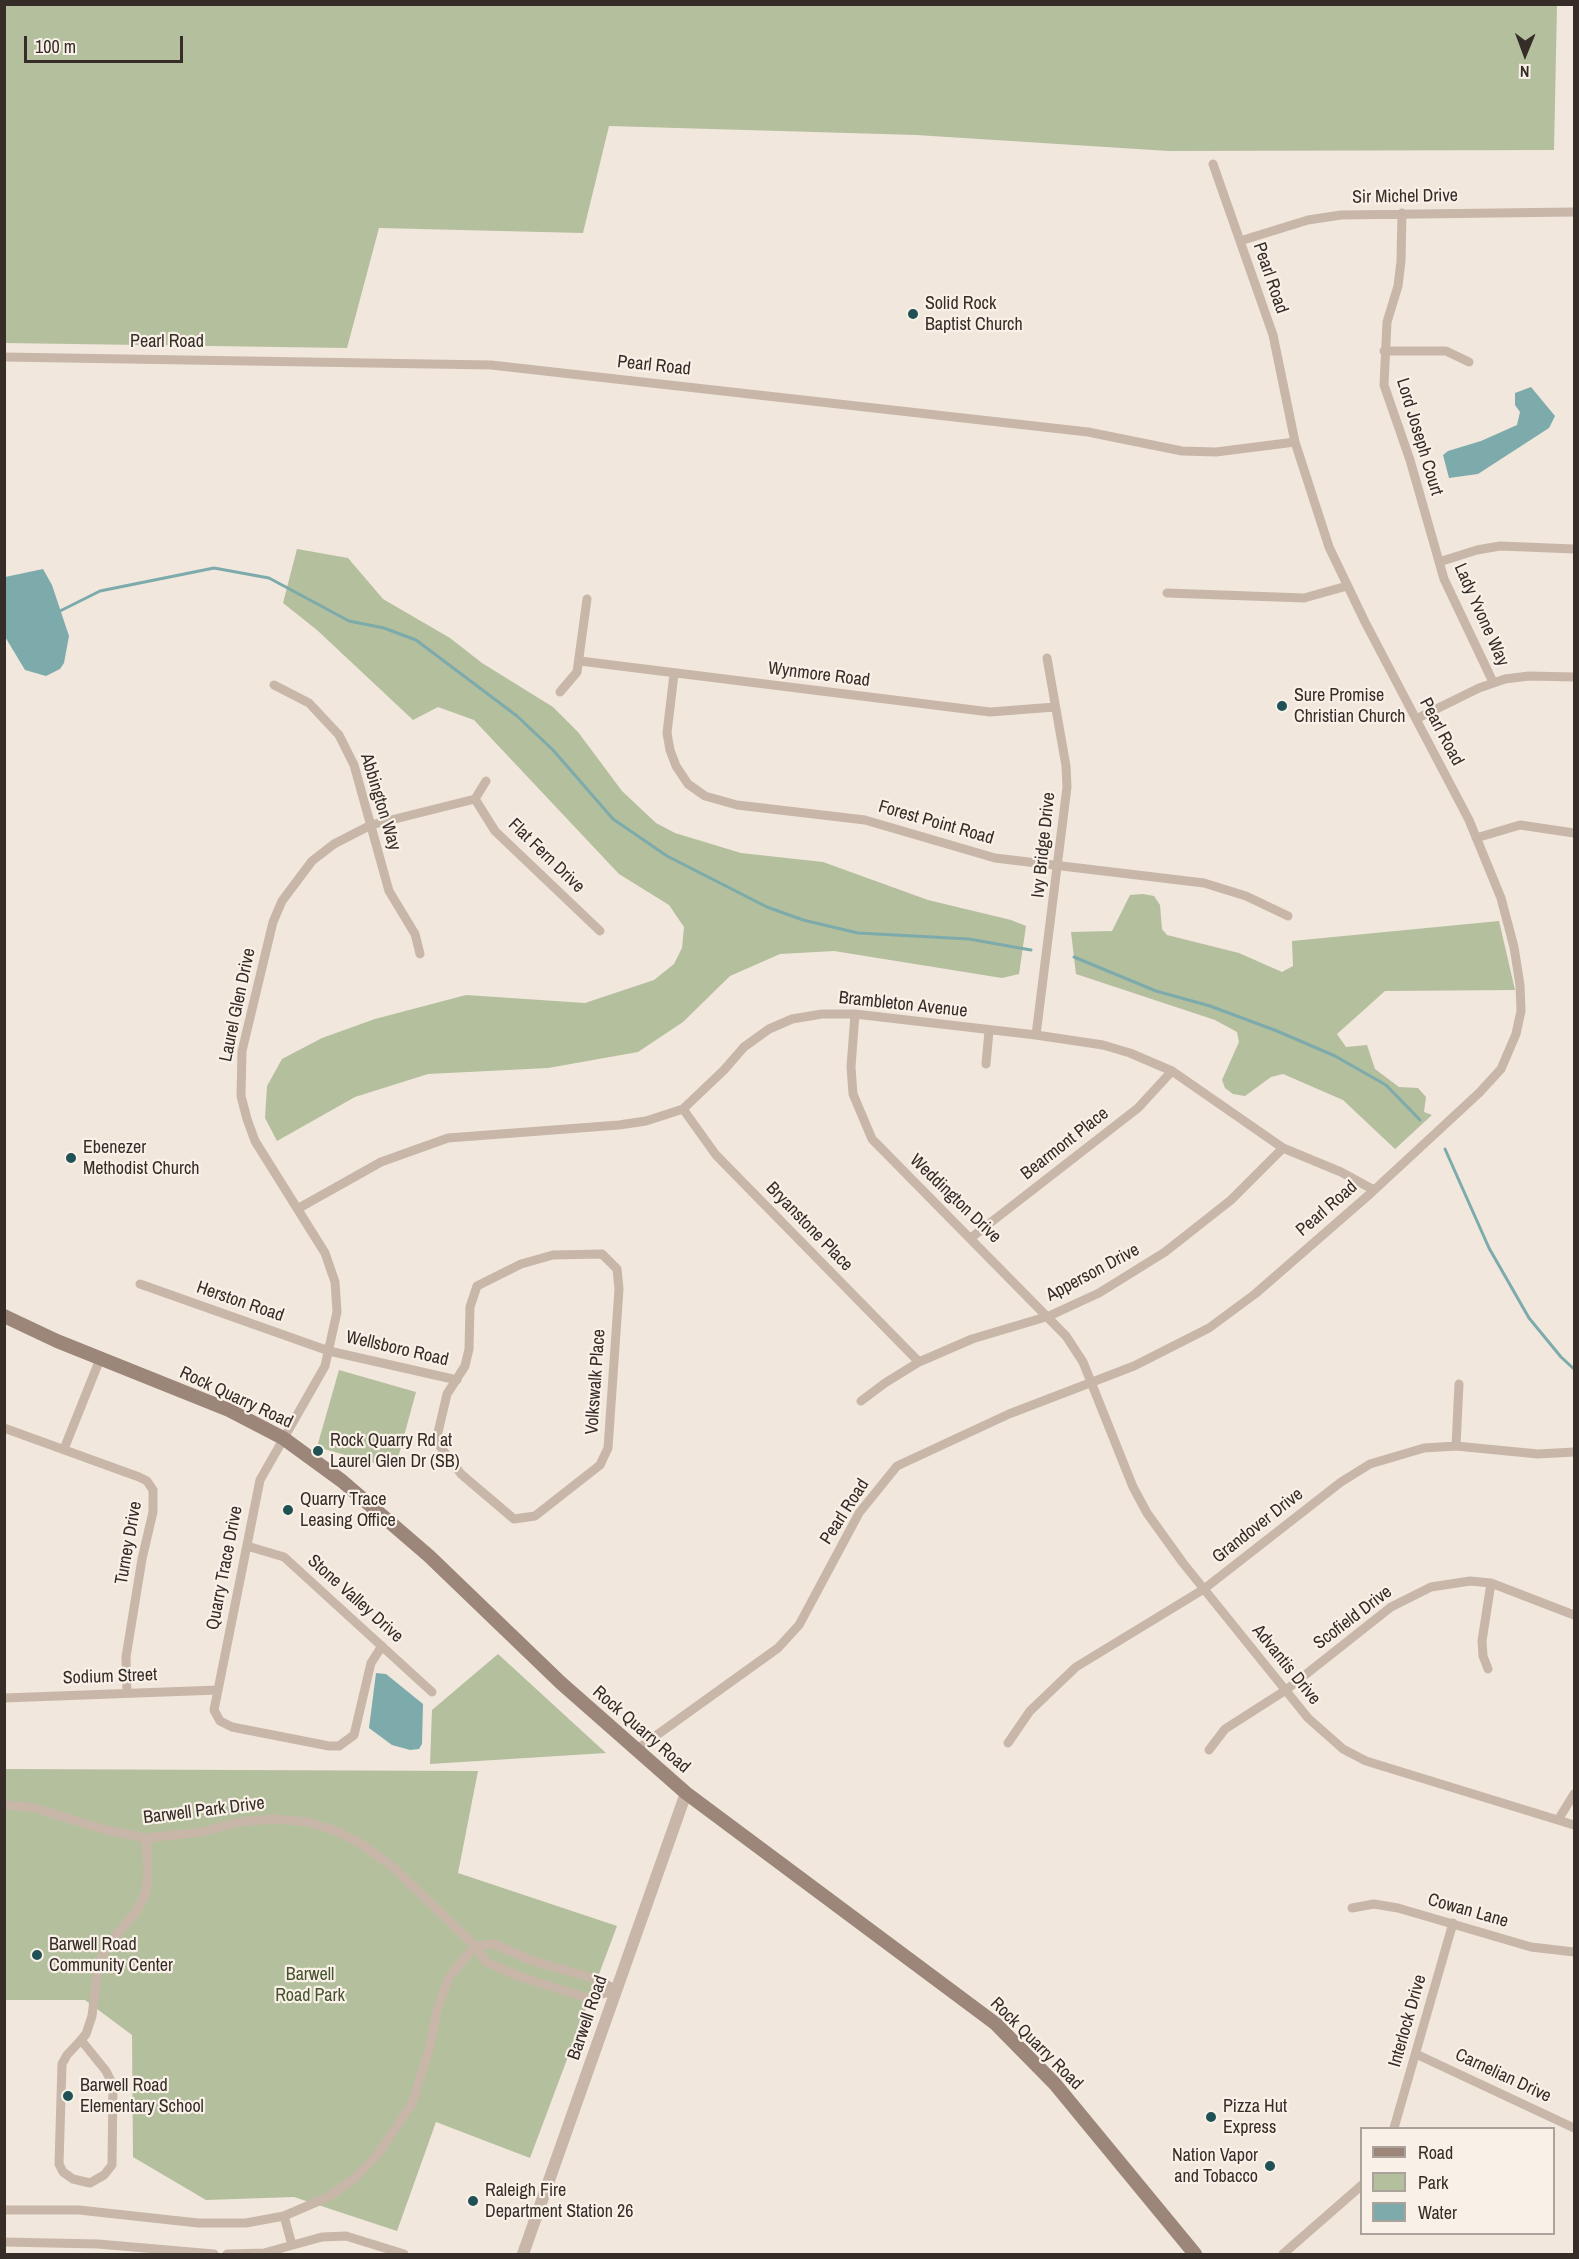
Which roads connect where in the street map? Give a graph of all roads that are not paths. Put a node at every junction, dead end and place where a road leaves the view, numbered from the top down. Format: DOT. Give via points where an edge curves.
graph roads {
  1 [pos="1213,164"];
  2 [pos="1575,212"];
  3 [pos="1402,213"];
  4 [pos="1240,241"];
  5 [pos="1383,351"];
  6 [pos="4,357"];
  7 [pos="1470,362"];
  8 [pos="1295,442"];
  9 [pos="1575,549"];
  10 [pos="1439,562"];
  11 [pos="1347,586"];
  12 [pos="1167,593"];
  13 [pos="587,599"];
  14 [pos="1047,658"];
  15 [pos="580,661"];
  16 [pos="674,674"];
  17 [pos="1575,677"];
  18 [pos="1493,682"];
  19 [pos="274,685"];
  20 [pos="560,692"];
  21 [pos="1055,707"];
  22 [pos="1416,719"];
  23 [pos="486,781"];
  24 [pos="476,799"];
  25 [pos="371,825"];
  26 [pos="1575,833"];
  27 [pos="1476,838"];
  28 [pos="1059,867"];
  29 [pos="1288,916"];
  30 [pos="600,932"];
  31 [pos="420,954"];
  32 [pos="855,1014"];
  33 [pos="989,1031"];
  34 [pos="1036,1035"];
  35 [pos="986,1064"];
  36 [pos="1172,1071"];
  37 [pos="683,1109"];
  38 [pos="1283,1148"];
  39 [pos="1374,1190"];
  40 [pos="299,1208"];
  41 [pos="972,1237"];
  42 [pos="140,1284"];
  43 [pos="4,1316"];
  44 [pos="1049,1316"];
  45 [pos="329,1351"];
  46 [pos="100,1359"];
  47 [pos="919,1362"];
  48 [pos="457,1380"];
  49 [pos="1092,1384"];
  50 [pos="1459,1384"];
  51 [pos="861,1401"];
  52 [pos="4,1428"];
  53 [pos="283,1438"];
  54 [pos="1456,1446"];
  55 [pos="64,1449"];
  56 [pos="1575,1452"];
  57 [pos="247,1546"];
  58 [pos="1491,1583"];
  59 [pos="1203,1589"];
  60 [pos="1575,1615"];
  61 [pos="382,1646"];
  62 [pos="1488,1669"];
  63 [pos="218,1690"];
  64 [pos="1286,1690"];
  65 [pos="432,1692"];
  66 [pos="126,1693"];
  67 [pos="4,1698"];
  68 [pos="1008,1743"];
  69 [pos="636,1750"];
  70 [pos="1209,1750"];
  71 [pos="686,1793"];
  72 [pos="1575,1794"];
  73 [pos="4,1805"];
  74 [pos="1558,1820"];
  75 [pos="1575,1825"];
  76 [pos="146,1838"];
  77 [pos="1352,1908"];
  78 [pos="1453,1923"];
  79 [pos="475,1946"];
  80 [pos="1575,1952"];
  81 [pos="617,1990"];
  82 [pos="81,2040"];
  83 [pos="1416,2054"];
  84 [pos="1574,2126"];
  85 [pos="1394,2127"];
  86 [pos="1360,2187"];
  87 [pos="4,2210"];
  88 [pos="284,2216"];
  89 [pos="4,2242"];
  90 [pos="292,2245"];
  91 [pos="214,2254"];
  92 [pos="227,2254"];
  93 [pos="404,2254"];
  94 [pos="523,2254"];
  95 [pos="1195,2254"];
  96 [pos="1282,2254"];
  1 -- 4 [label="street, Pearl Road"];
  2 -- 3 [label="street, Sir Michel Drive"];
  3 -- 4 [label="street, Sir Michel Drive" via="1308,220"];
  3 -- 5 [label="street, Lord Joseph Court" via="1398,286"];
  4 -- 8 [label="street, Pearl Road" via="1273,335"];
  5 -- 7 [label="street" via="1446,351"];
  5 -- 10 [label="street, Lord Joseph Court" via="1384,385"];
  6 -- 8 [label="street, Pearl Road" via="491,365 1088,432 1182,451 1216,452"];
  8 -- 11 [label="street, Pearl Road" via="1329,547"];
  9 -- 10 [label="street" via="1500,546"];
  10 -- 18 [label="street, Lady Yvone Way"];
  11 -- 12 [label="street" via="1304,598"];
  11 -- 22 [label="street, Pearl Road"];
  13 -- 15 [label="street"];
  14 -- 21 [label="street, Ivy Bridge Drive"];
  15 -- 16 [label="street, Wynmore Road"];
  15 -- 20 [label="street" via="577,672"];
  16 -- 21 [label="street, Wynmore Road" via="990,712"];
  16 -- 28 [label="street, Forest Point Road" via="667,733 670,750 688,784 705,796 737,805 865,820 995,858"];
  17 -- 18 [label="street" via="1529,676"];
  18 -- 22 [label="street"];
  19 -- 25 [label="street, Abbington Way" via="309,703 339,735 354,765"];
  21 -- 28 [label="street, Ivy Bridge Drive" via="1067,787"];
  22 -- 27 [label="street, Pearl Road"];
  23 -- 24 [label="street"];
  24 -- 25 [label="street, Laurel Glen Drive"];
  24 -- 30 [label="street, Flat Fern Drive" via="495,831"];
  25 -- 31 [label="street, Abbington Way" via="389,891 415,934"];
  25 -- 40 [label="street, Laurel Glen Drive" via="334,844 312,861 282,901 273,922 242,1051 241,1096 247,1119 255,1141"];
  26 -- 27 [label="street" via="1520,825"];
  27 -- 39 [label="street, Pearl Road" via="1501,898 1514,946 1521,1011 1516,1034 1501,1069"];
  28 -- 29 [label="street, Forest Point Road" via="1204,883 1246,896"];
  28 -- 34 [label="street, Ivy Bridge Drive"];
  32 -- 33 [label="street, Brambleton Avenue"];
  32 -- 37 [label="street, Brambleton Avenue" via="792,1019 769,1029 744,1047"];
  32 -- 41 [label="street, Weddington Drive" via="853,1094 872,1139"];
  33 -- 34 [label="street, Brambleton Avenue"];
  33 -- 35 [label="street"];
  34 -- 36 [label="street, Brambleton Avenue" via="1103,1045"];
  36 -- 38 [label="street, Brambleton Avenue"];
  36 -- 41 [label="street, Bearmont Place" via="1138,1108"];
  37 -- 40 [label="street, Brambleton Avenue" via="619,1125 448,1138 381,1161"];
  37 -- 47 [label="street, Bryanstone Place" via="716,1155"];
  38 -- 39 [label="street, Brambleton Avenue"];
  38 -- 44 [label="street, Apperson Drive" via="1231,1200 1166,1252 1099,1293"];
  39 -- 49 [label="street, Pearl Road" via="1256,1294 1209,1328"];
  40 -- 45 [label="street, Laurel Glen Drive" via="325,1253 335,1281 337,1312"];
  41 -- 44 [label="street, Weddington Drive"];
  42 -- 45 [label="street, Herston Road"];
  43 -- 46 [label="main road, Rock Quarry Road"];
  44 -- 47 [label="street, Apperson Drive" via="972,1339"];
  44 -- 49 [label="street, Weddington Drive" via="1079,1354"];
  45 -- 48 [label="street, Wellsboro Road"];
  45 -- 53 [label="street, Laurel Glen Drive" via="325,1366"];
  46 -- 53 [label="main road, Rock Quarry Road" via="201,1397"];
  46 -- 55 [label="street"];
  47 -- 51 [label="street, Apperson Drive"];
  48 -- 48 [label="street, Volkswalk Place" via="447,1394 436,1441 461,1474 514,1519 535,1516 600,1465 608,1449 617,1269 602,1254 553,1255 521,1264 477,1286 470,1307 469,1349"];
  49 -- 59 [label="street, Advantis Drive" via="1147,1513"];
  49 -- 69 [label="street, Pearl Road" via="1009,1414 897,1466 859,1513 799,1625 778,1648"];
  50 -- 54 [label="street"];
  52 -- 55 [label="street, Turney Drive"];
  53 -- 57 [label="street, Quarry Trace Drive" via="260,1480"];
  53 -- 69 [label="main road, Rock Quarry Road" via="342,1481 429,1556"];
  54 -- 56 [label="street, Grandover Drive" via="1538,1454"];
  54 -- 59 [label="street, Grandover Drive" via="1424,1448 1370,1464"];
  55 -- 66 [label="street, Turney Drive" via="139,1477 153,1490 153,1512 126,1657"];
  57 -- 61 [label="street, Stone Valley Drive" via="284,1557"];
  57 -- 63 [label="street, Quarry Trace Drive"];
  58 -- 60 [label="street, Scofield Drive"];
  58 -- 62 [label="street" via="1482,1641"];
  58 -- 64 [label="street, Scofield Drive" via="1452,1583 1413,1594 1391,1606"];
  59 -- 64 [label="street, Advantis Drive"];
  59 -- 68 [label="street, Grandover Drive" via="1076,1667 1030,1711"];
  61 -- 63 [label="street, Quarry Trace Drive" via="371,1663 354,1735 339,1746 232,1727 219,1721 214,1710"];
  61 -- 65 [label="street, Stone Valley Drive"];
  63 -- 66 [label="street, Sodium Street"];
  64 -- 70 [label="street, Scofield Drive" via="1225,1729"];
  64 -- 74 [label="street, Advantis Drive" via="1326,1737 1366,1761"];
  66 -- 67 [label="street, Sodium Street"];
  69 -- 71 [label="main road, Rock Quarry Road"];
  71 -- 81 [label="street, Barwell Road"];
  71 -- 95 [label="main road, Rock Quarry Road" via="996,2024 1055,2085"];
  72 -- 74 [label="street"];
  73 -- 76 [label="street, Barwell Park Drive" via="31,1807"];
  74 -- 75 [label="street, Advantis Drive"];
  76 -- 79 [label="street, Barwell Park Drive" via="274,1819 308,1822 336,1831 393,1866"];
  76 -- 82 [label="street" via="146,1893 106,1947 98,1967 92,2016"];
  77 -- 78 [label="street, Cowan Lane" via="1374,1904"];
  78 -- 80 [label="street, Cowan Lane" via="1531,1947"];
  78 -- 83 [label="street, Interlock Drive"];
  79 -- 81 [label="street" via="494,1944 533,1961 596,1978"];
  79 -- 81 [label="street, Barwell Park Drive" via="486,1962 588,1998"];
  79 -- 88 [label="street" via="449,1977 412,2104 378,2154 355,2178 328,2197"];
  81 -- 94 [label="street, Barwell Road"];
  82 -- 82 [label="street" via="62,2064 59,2164 73,2179 90,2183 112,2165 113,2085"];
  83 -- 84 [label="street, Carnelian Drive"];
  83 -- 85 [label="street, Interlock Drive"];
  86 -- 96 [label="street"];
  87 -- 88 [label="street" via="79,2210 198,2223 246,2223"];
  88 -- 90 [label="street"];
  89 -- 91 [label="street" via="88,2243"];
  90 -- 92 [label="street" via="264,2253"];
  90 -- 93 [label="street" via="322,2236 346,2236"];
}
